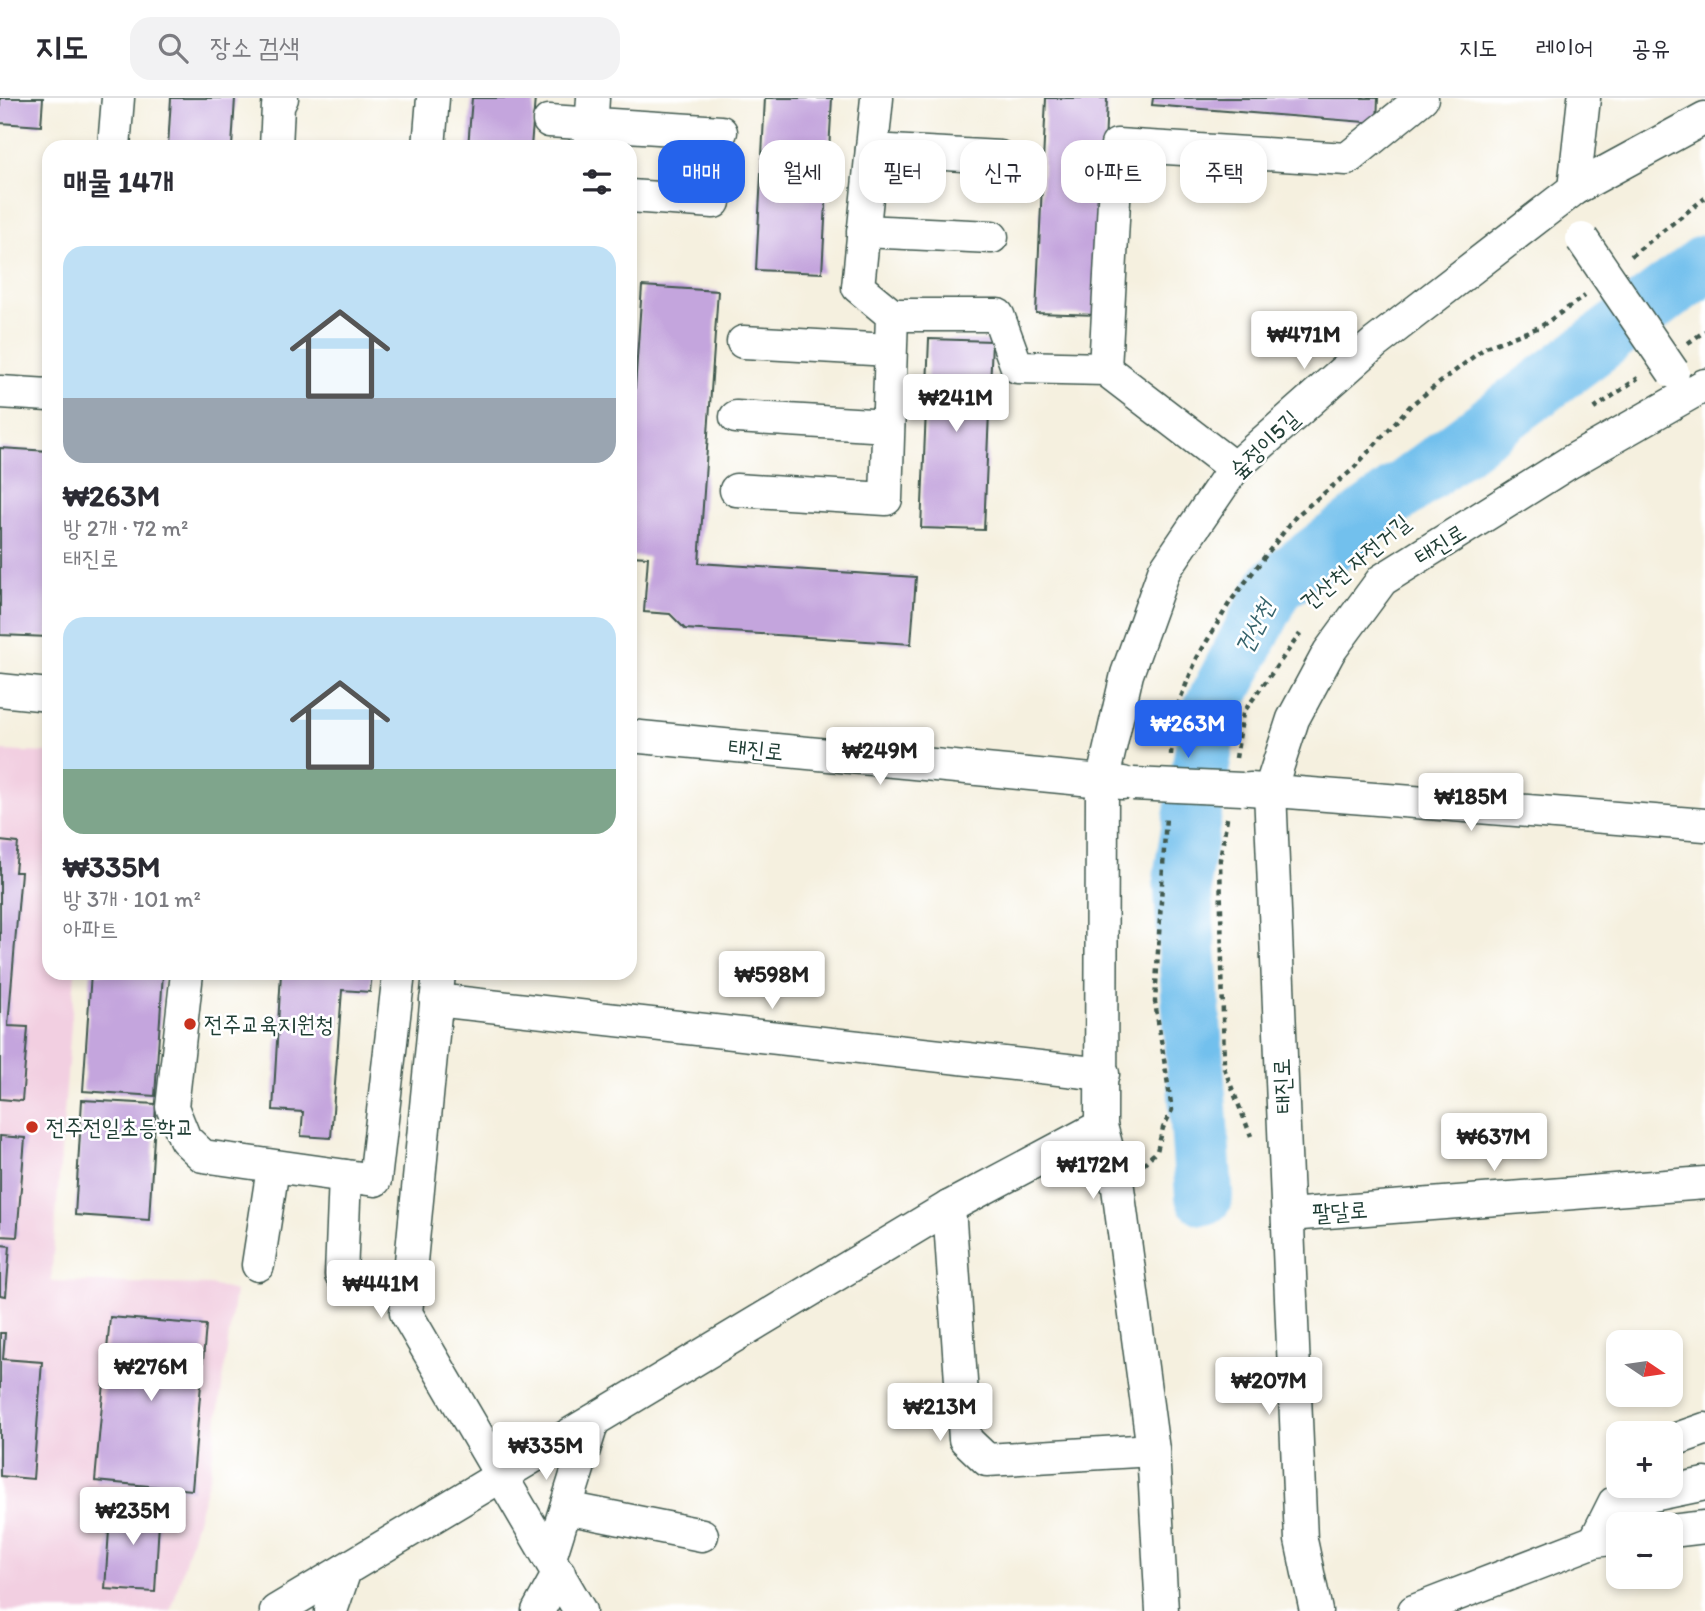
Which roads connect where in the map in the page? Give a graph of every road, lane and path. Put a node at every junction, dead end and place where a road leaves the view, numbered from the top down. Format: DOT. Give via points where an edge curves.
graph roads {
  1 [pos="118,98"];
  2 [pos="282,98"];
  3 [pos="433,98"];
  4 [pos="877,98"];
  5 [pos="1422,98"];
  6 [pos="1584,98"];
  7 [pos="1705,118"];
  8 [pos="549,121"];
  9 [pos="591,123"];
  10 [pos="721,132"];
  11 [pos="115,140"];
  12 [pos="276,140"];
  13 [pos="430,140"];
  14 [pos="873,140"];
  15 [pos="1567,194"];
  16 [pos="637,196"];
  17 [pos="658,198"];
  18 [pos="866,203"];
  19 [pos="863,231"];
  20 [pos="992,237"];
  21 [pos="892,315"];
  22 [pos="1705,331"];
  23 [pos="743,342"];
  24 [pos="890,350"];
  25 [pos="1105,369"];
  26 [pos="1680,374"];
  27 [pos="0,392"];
  28 [pos="42,395"];
  29 [pos="1584,416"];
  30 [pos="736,417"];
  31 [pos="888,426"];
  32 [pos="1234,468"];
  33 [pos="736,490"];
  34 [pos="1308,623"];
  35 [pos="0,690"];
  36 [pos="42,694"];
  37 [pos="637,737"];
  38 [pos="1102,783"];
  39 [pos="1244,788"];
  40 [pos="1705,825"];
  41 [pos="186,980"];
  42 [pos="398,980"];
  43 [pos="437,987"];
  44 [pos="1103,1074"];
  45 [pos="1101,1126"];
  46 [pos="1252,1140"];
  47 [pos="273,1168"];
  48 [pos="345,1176"];
  49 [pos="1705,1183"];
  50 [pos="949,1208"];
  51 [pos="1288,1215"];
  52 [pos="258,1265"];
  53 [pos="341,1275"];
  54 [pos="593,1421"];
  55 [pos="1705,1429"];
  56 [pos="1683,1437"];
  57 [pos="1153,1451"];
  58 [pos="502,1476"];
  59 [pos="1705,1484"];
  60 [pos="1683,1487"];
  61 [pos="1624,1498"];
  62 [pos="566,1508"];
  63 [pos="1612,1512"];
  64 [pos="1705,1527"];
  65 [pos="1683,1530"];
  66 [pos="702,1535"];
  67 [pos="1606,1539"];
  68 [pos="554,1566"];
  69 [pos="345,1570"];
  70 [pos="276,1611"];
  71 [pos="331,1611"];
  72 [pos="538,1611"];
  73 [pos="580,1611"];
  74 [pos="1162,1611"];
  75 [pos="1316,1611"];
  76 [pos="1414,1611"];
  1 -- 11 [label="street"];
  2 -- 12 [label="street"];
  3 -- 13 [label="street"];
  4 -- 14 [label="street"];
  5 -- 25 [label="street" via="1347,159 1117,145"];
  6 -- 15 [label="street"];
  7 -- 15 [label="street, 숲정이5길"];
  8 -- 9 [label="street"];
  9 -- 10 [label="street"];
  15 -- 26 [label="street, bridge" via="1582,239"];
  15 -- 32 [label="street, 숲정이5길" via="1375,343"];
  16 -- 17 [label="street"];
  18 -- 19 [label="street"];
  19 -- 20 [label="street"];
  19 -- 21 [label="street" via="858,287"];
  21 -- 24 [label="street"];
  21 -- 25 [label="street" via="998,316 1017,367"];
  22 -- 26 [label="path"];
  23 -- 24 [label="street"];
  24 -- 31 [label="street"];
  25 -- 32 [label="street"];
  26 -- 29 [label="path"];
  26 -- 39 [label="street, 태진로" via="1570,462 1382,580 1329,652 1293,719"];
  27 -- 28 [label="street"];
  30 -- 31 [label="street"];
  31 -- 33 [label="street" via="886,499"];
  32 -- 38 [label="street, 숲정이5길" via="1164,571 1127,674"];
  34 -- 39 [label="path, 건산천 자전거길" via="1243,713"];
  35 -- 36 [label="street"];
  37 -- 38 [label="street, 태진로"];
  38 -- 39 [label="street, 태진로, bridge"];
  38 -- 44 [label="street, 숲정이5길"];
  39 -- 40 [label="street"];
  39 -- 46 [label="path, 건산천 자전거길" via="1220,859 1224,1068"];
  39 -- 51 [label="street, 태진로"];
  41 -- 47 [label="street" via="172,1107 185,1139 203,1156"];
  42 -- 48 [label="street" via="375,1180"];
  43 -- 44 [label="street"];
  43 -- 58 [label="street" via="406,1313"];
  44 -- 45 [label="street, 숲정이5길"];
  45 -- 50 [label="street"];
  45 -- 57 [label="street, 숲정이5길" via="1118,1188"];
  47 -- 48 [label="street"];
  47 -- 52 [label="street"];
  48 -- 53 [label="street"];
  49 -- 51 [label="street, 팔달로"];
  50 -- 54 [label="street"];
  50 -- 57 [label="street" via="965,1439 987,1460"];
  51 -- 75 [label="street, 팔달로" via="1301,1540"];
  54 -- 58 [label="street"];
  54 -- 62 [label="street"];
  55 -- 56 [label="street"];
  57 -- 74 [label="street, 숲정이5길"];
  58 -- 68 [label="street"];
  58 -- 69 [label="street"];
  59 -- 60 [label="street"];
  61 -- 63 [label="street" via="1614,1503"];
  62 -- 66 [label="street"];
  62 -- 68 [label="street"];
  64 -- 65 [label="street"];
  67 -- 76 [label="street"];
  68 -- 72 [label="street"];
  68 -- 73 [label="street"];
  69 -- 70 [label="street"];
  69 -- 71 [label="street"];
}
